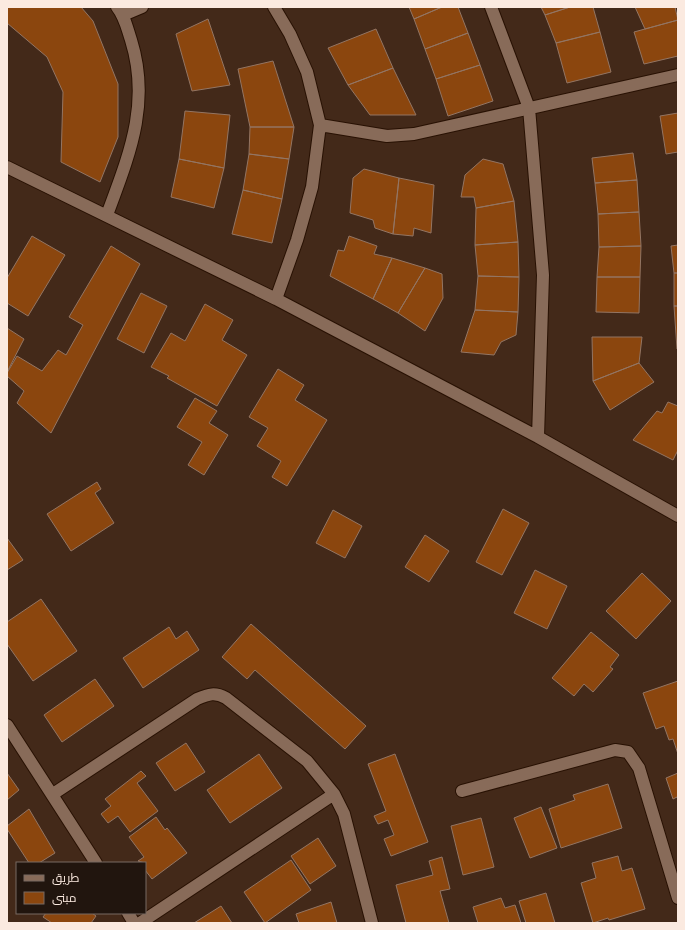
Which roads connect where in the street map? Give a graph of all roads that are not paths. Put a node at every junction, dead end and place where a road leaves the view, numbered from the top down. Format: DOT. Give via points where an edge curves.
graph roads {
  1 [pos="142,7"];
  2 [pos="274,7"];
  3 [pos="492,7"];
  4 [pos="120,11"];
  5 [pos="678,74"];
  6 [pos="529,108"];
  7 [pos="320,125"];
  8 [pos="7,166"];
  9 [pos="107,215"];
  10 [pos="276,299"];
  11 [pos="538,437"];
  12 [pos="678,516"];
  13 [pos="7,725"];
  14 [pos="462,791"];
  15 [pos="53,794"];
  16 [pos="334,794"];
  17 [pos="95,862"];
  18 [pos="678,898"];
  19 [pos="129,914"];
  20 [pos="134,923"];
  21 [pos="140,923"];
  22 [pos="372,923"];
  1 -- 4 [label="street"];
  2 -- 7 [label="street" via="290,34 307,72"];
  3 -- 6 [label="street"];
  4 -- 9 [label="street" via="137,59 140,109 129,153"];
  5 -- 6 [label="street"];
  6 -- 7 [label="street" via="414,134 387,136"];
  6 -- 11 [label="street" via="543,275"];
  7 -- 10 [label="street" via="312,187"];
  8 -- 9 [label="street"];
  9 -- 10 [label="street"];
  10 -- 11 [label="street"];
  11 -- 12 [label="street"];
  13 -- 15 [label="street"];
  14 -- 18 [label="street" via="615,750 628,752 640,768"];
  15 -- 16 [label="street" via="210,693 226,698 307,761"];
  15 -- 17 [label="street"];
  16 -- 21 [label="street"];
  16 -- 22 [label="street" via="344,814"];
  19 -- 20 [label="street"];
}
